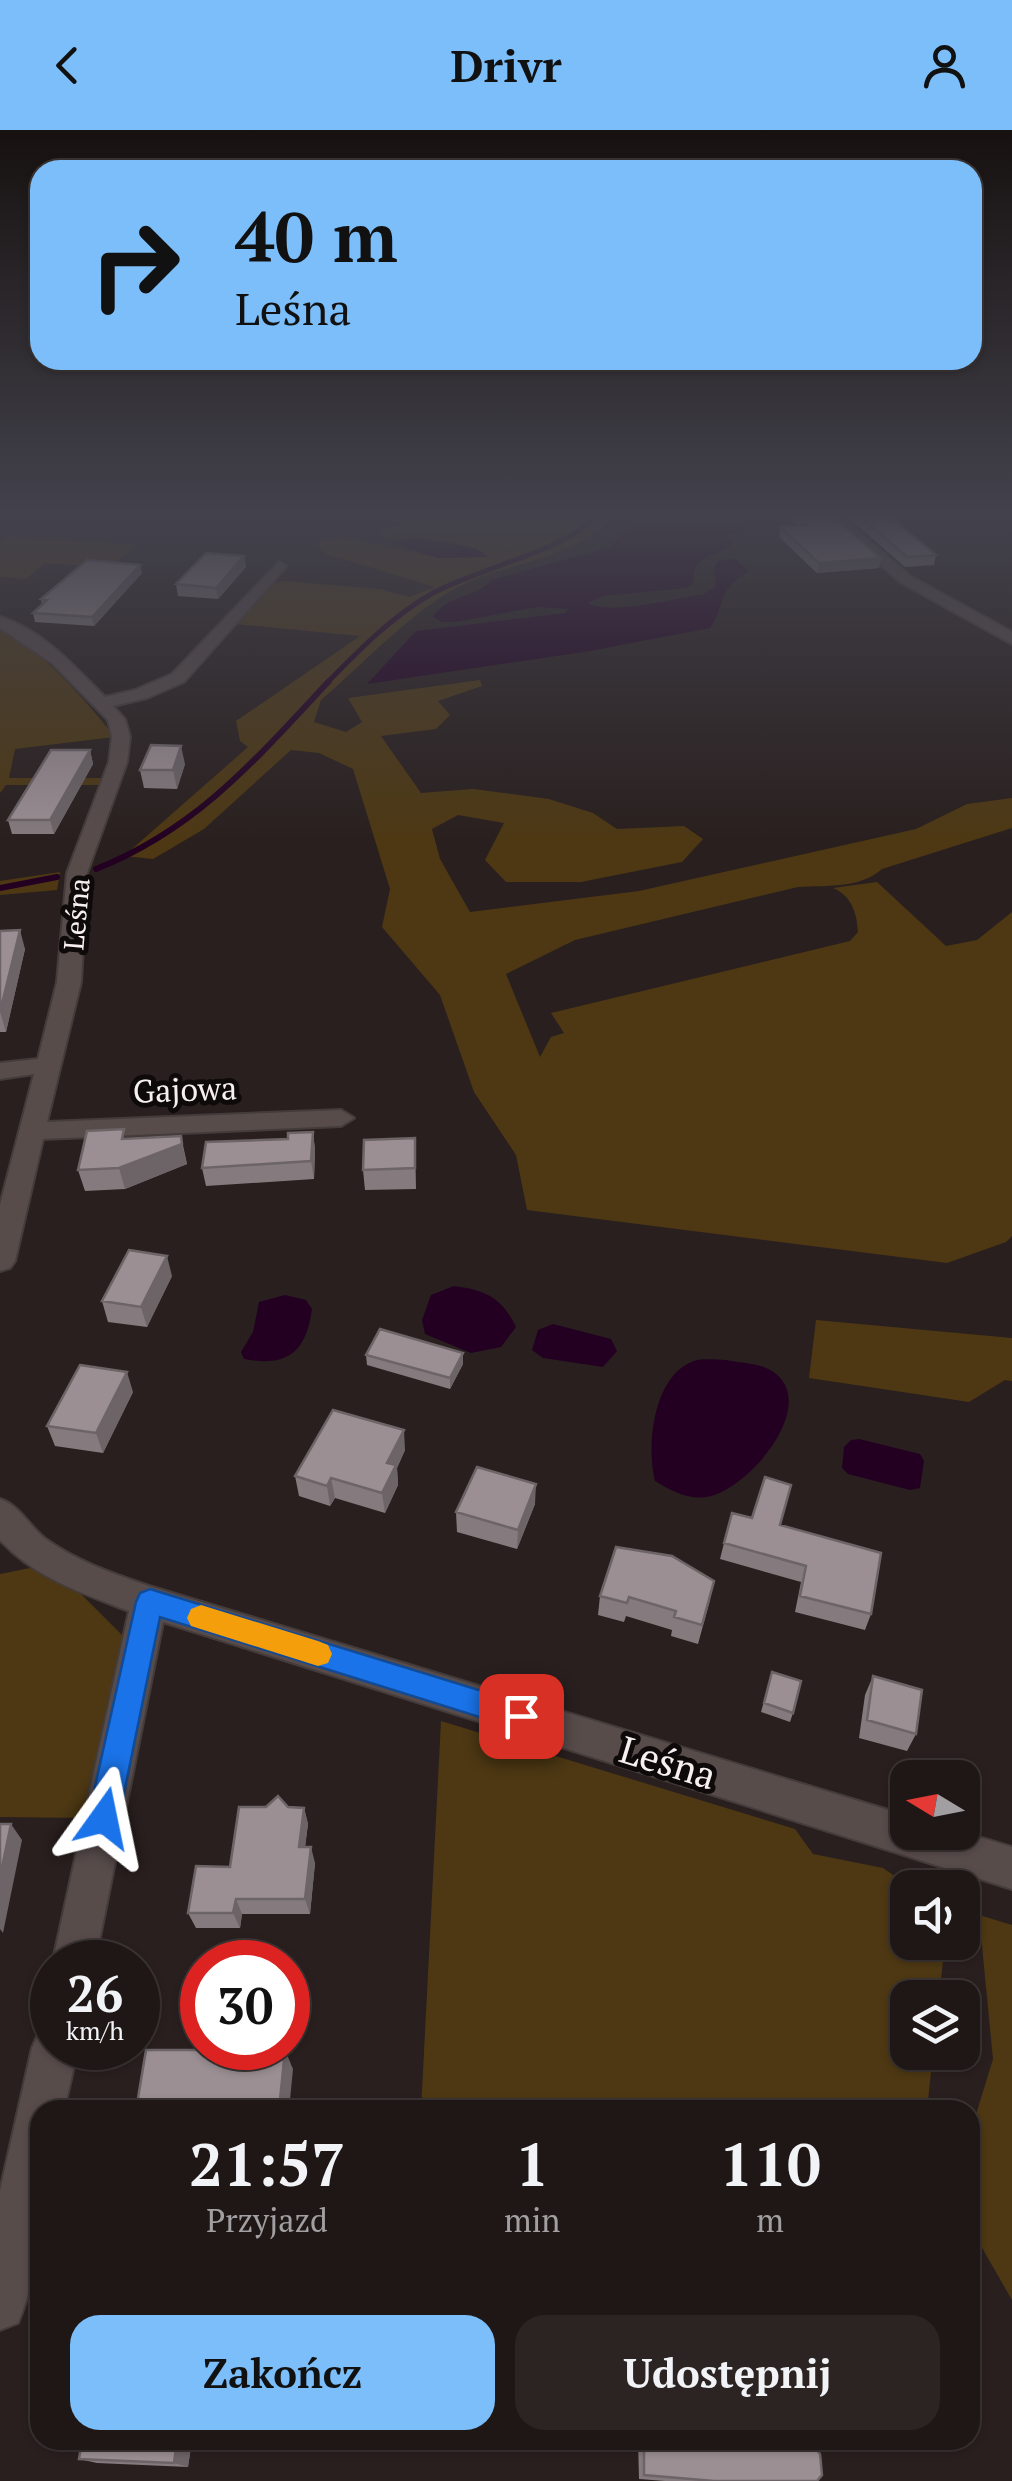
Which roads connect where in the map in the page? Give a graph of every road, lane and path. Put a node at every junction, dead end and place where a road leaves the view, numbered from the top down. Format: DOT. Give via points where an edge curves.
graph roads {
  1 [pos="1,623"];
  2 [pos="228,623"];
  3 [pos="982,623"];
  4 [pos="1012,640"];
  5 [pos="98,704"];
  6 [pos="46,1066"];
  7 [pos="0,1071"];
  8 [pos="341,1118"];
  9 [pos="32,1131"];
  10 [pos="0,1260"];
  11 [pos="2,1520"];
  12 [pos="150,1602"];
  13 [pos="1012,1868"];
  14 [pos="78,1940"];
  15 [pos="50,2070"];
  16 [pos="44,2100"];
  17 [pos="30,2165"];
  18 [pos="0,2305"];
  1 -- 5 [label="street, Leśna" via="43,645"];
  2 -- 5 [label="street" via="178,678"];
  3 -- 4 [label="street"];
  5 -- 6 [label="street, Leśna" via="116,719 120,747 76,874 69,982"];
  6 -- 7 [label="street"];
  6 -- 9 [label="street, Leśna"];
  8 -- 9 [label="street, Gajowa"];
  9 -- 10 [label="street, Leśna"];
  11 -- 12 [label="street, Leśna" via="24,1546"];
  12 -- 13 [label="street, Leśna"];
  12 -- 14 [label="street"];
  15 -- 16 [label="street"];
  17 -- 18 [label="street"];
}
